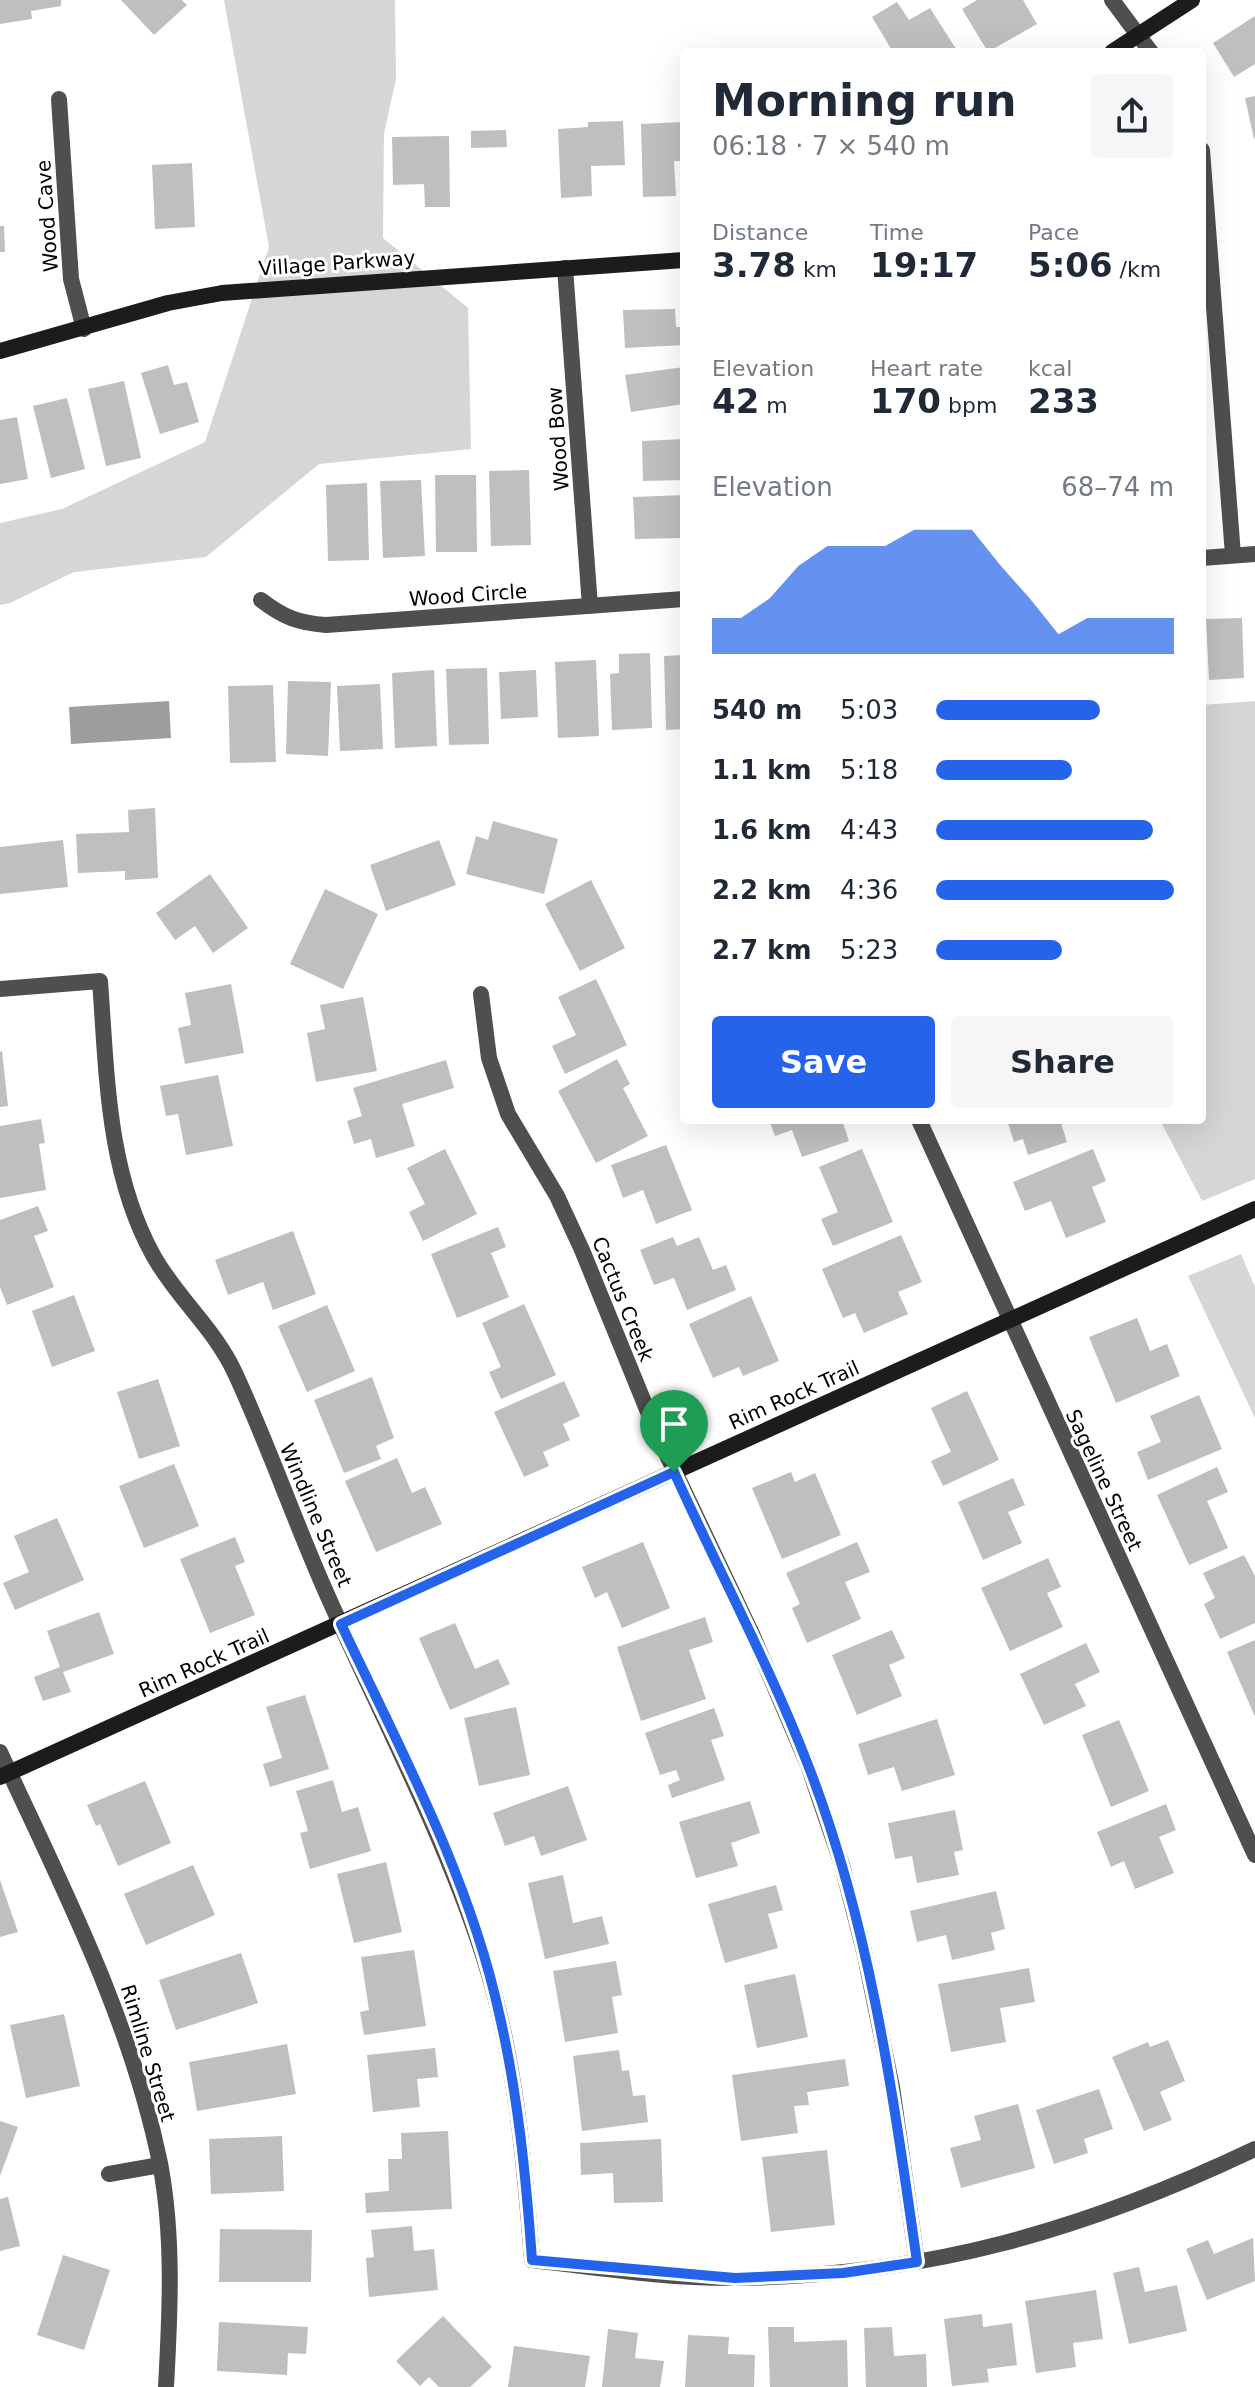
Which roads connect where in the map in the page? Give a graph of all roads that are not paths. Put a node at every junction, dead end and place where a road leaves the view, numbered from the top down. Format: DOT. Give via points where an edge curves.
graph roads {
  1 [pos="1112,0"];
  2 [pos="1192,0"];
  3 [pos="1138,35"];
  4 [pos="1118,48"];
  5 [pos="1148,48"];
  6 [pos="59,99"];
  7 [pos="1206,202"];
  8 [pos="680,260"];
  9 [pos="565,268"];
  10 [pos="84,329"];
  11 [pos="0,351"];
  12 [pos="1255,554"];
  13 [pos="1233,555"];
  14 [pos="1206,558"];
  15 [pos="680,599"];
  16 [pos="261,600"];
  17 [pos="590,606"];
  18 [pos="0,989"];
  19 [pos="481,994"];
  20 [pos="921,1124"];
  21 [pos="1255,1209"];
  22 [pos="1008,1320"];
  23 [pos="674,1472"];
  24 [pos="341,1624"];
  25 [pos="0,1752"];
  26 [pos="5,1775"];
  27 [pos="1255,1855"];
  28 [pos="1255,2149"];
  29 [pos="160,2165"];
  30 [pos="109,2174"];
  31 [pos="917,2262"];
  32 [pos="166,2387"];
  1 -- 3 [label="street"];
  2 -- 3 [label="street"];
  3 -- 4 [label="street"];
  3 -- 5 [label="street"];
  6 -- 10 [label="street, Wood Cave" via="71,279"];
  7 -- 13 [label="street"];
  8 -- 9 [label="street, Village Parkway"];
  9 -- 10 [label="street, Village Parkway" via="222,293"];
  9 -- 17 [label="street, Wood Bow"];
  10 -- 11 [label="street, Village Parkway"];
  12 -- 13 [label="street"];
  13 -- 14 [label="street"];
  15 -- 17 [label="street, Wood Circle"];
  16 -- 17 [label="street, Wood Circle" via="298,623 326,625"];
  18 -- 24 [label="street, Windline Street" via="100,981 111,1129 134,1215 154,1258 234,1370"];
  19 -- 23 [label="street, Cactus Creek" via="497,1087 582,1250"];
  20 -- 22 [label="street, Sageline Street"];
  21 -- 22 [label="street, Rim Rock Trail"];
  22 -- 23 [label="street, Rim Rock Trail"];
  22 -- 27 [label="street, Sageline Street"];
  23 -- 24 [label="street, Rim Rock Trail"];
  23 -- 31 [label="street, Cactus Creek" via="759,1649 808,1765 842,1865 892,2087"];
  24 -- 26 [label="street, Rim Rock Trail"];
  24 -- 31 [label="street, Windline Street" via="446,1849 483,1956 514,2092 532,2260 735,2278 843,2273"];
  25 -- 26 [label="street, Rimline Street"];
  26 -- 29 [label="street, Rimline Street" via="96,1959 124,2030"];
  28 -- 31 [label="street" via="1076,2225"];
  29 -- 30 [label="street"];
  29 -- 32 [label="street, Rimline Street" via="170,2317"];
}
